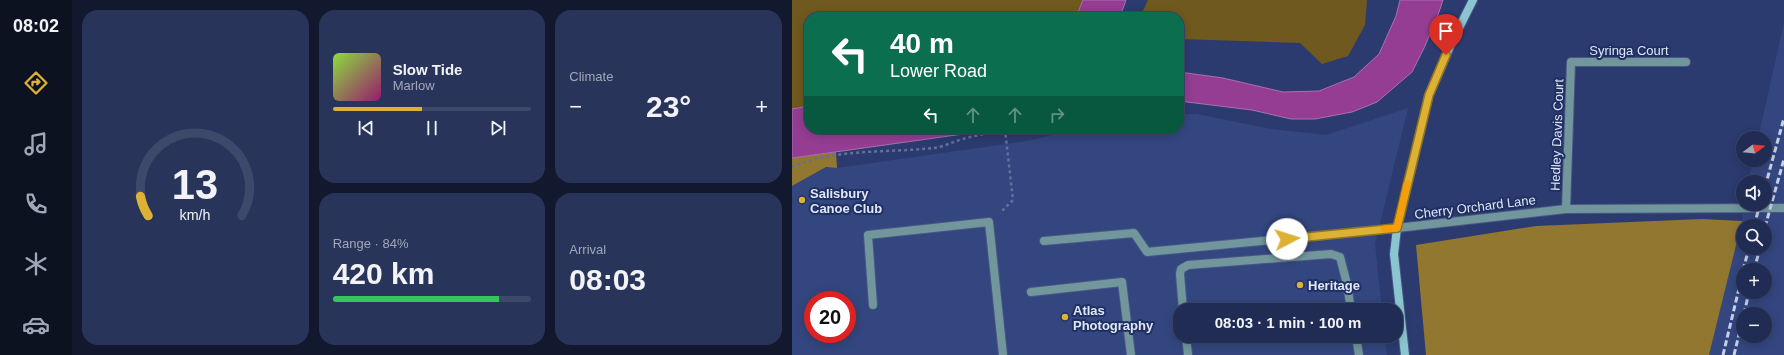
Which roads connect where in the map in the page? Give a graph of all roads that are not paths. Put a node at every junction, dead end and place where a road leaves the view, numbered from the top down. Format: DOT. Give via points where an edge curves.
graph roads {
  1 [pos="1473,0"];
  2 [pos="1571,62"];
  3 [pos="1686,62"];
  4 [pos="1784,208"];
  5 [pos="1566,209"];
  6 [pos="1397,228"];
  7 [pos="1044,241"];
  8 [pos="1031,292"];
  9 [pos="1182,303"];
  10 [pos="1350,303"];
  11 [pos="1397,303"];
  12 [pos="873,305"];
  13 [pos="1187,343"];
  14 [pos="1357,343"];
  15 [pos="1403,343"];
  16 [pos="1003,355"];
  17 [pos="1131,355"];
  18 [pos="1188,355"];
  19 [pos="1359,355"];
  20 [pos="1405,355"];
  1 -- 6 [label="street" via="1429,95"];
  2 -- 3 [label="street, Syringa Court"];
  2 -- 5 [label="street, Hedley Davis Court"];
  4 -- 5 [label="street, Cherry Orchard Lane"];
  5 -- 6 [label="street, Cherry Orchard Lane"];
  6 -- 7 [label="street, Cherry Orchard Lane" via="1147,252 1134,233"];
  6 -- 11 [label="street" via="1394,254"];
  8 -- 17 [label="street" via="1122,282"];
  9 -- 10 [label="street" via="1180,274 1181,269 1188,265 1331,254 1340,257"];
  12 -- 16 [label="street" via="868,235 989,222"];
  13 -- 18 [label="street"];
  14 -- 19 [label="street"];
  15 -- 20 [label="street"];
}
